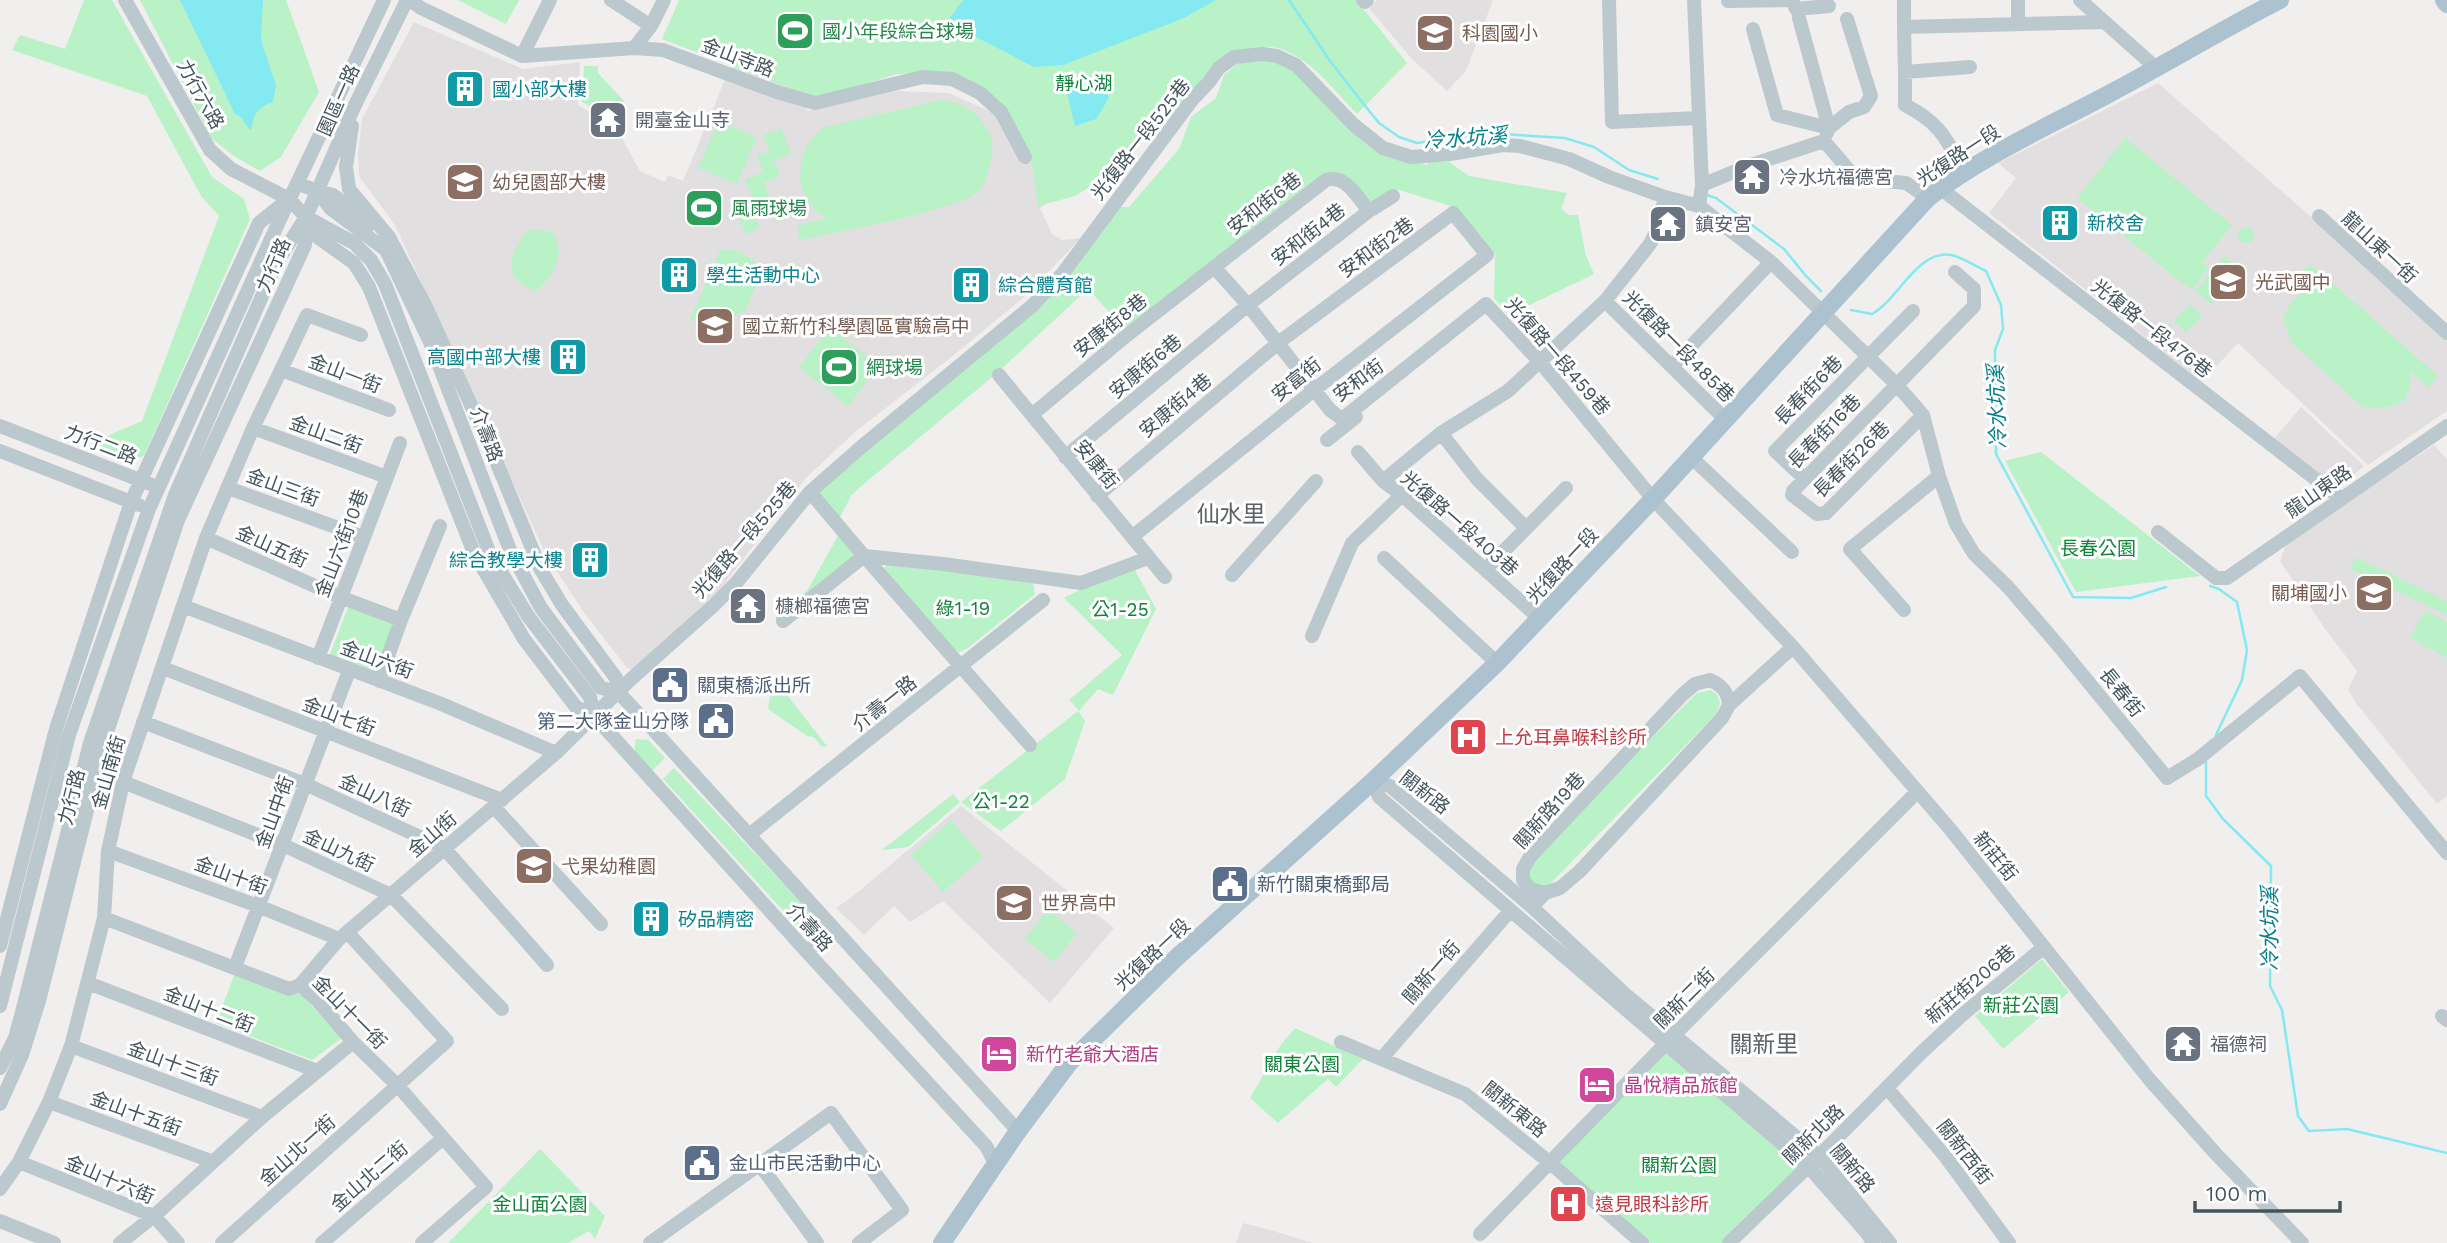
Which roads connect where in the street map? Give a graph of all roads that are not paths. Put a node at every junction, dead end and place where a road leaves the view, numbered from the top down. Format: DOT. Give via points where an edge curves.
graph roads {
  1 [pos="125,0"];
  2 [pos="384,0"];
  3 [pos="408,0"];
  4 [pos="550,0"];
  5 [pos="611,0"];
  6 [pos="664,0"];
  7 [pos="1609,0"];
  8 [pos="1693,0"];
  9 [pos="1792,0"];
  10 [pos="1904,0"];
  11 [pos="2018,0"];
  12 [pos="2080,0"];
  13 [pos="2280,0"];
  14 [pos="1728,1"];
  15 [pos="1829,6"];
  16 [pos="1799,19"];
  17 [pos="1847,19"];
  18 [pos="2104,22"];
  19 [pos="2018,24"];
  20 [pos="651,26"];
  21 [pos="1904,27"];
  22 [pos="1753,29"];
  23 [pos="634,48"];
  24 [pos="522,56"];
  25 [pos="1970,67"];
  26 [pos="2155,67"];
  27 [pos="1905,72"];
  28 [pos="355,105"];
  29 [pos="1698,118"];
  30 [pos="1826,134"];
  31 [pos="1025,157"];
  32 [pos="1965,171"];
  33 [pos="298,183"];
  34 [pos="1702,185"];
  35 [pos="264,188"];
  36 [pos="317,191"];
  37 [pos="1934,193"];
  38 [pos="1393,196"];
  39 [pos="1665,197"];
  40 [pos="289,199"];
  41 [pos="1699,206"];
  42 [pos="1369,211"];
  43 [pos="2319,216"];
  44 [pos="306,217"];
  45 [pos="388,237"];
  46 [pos="311,241"];
  47 [pos="354,243"];
  48 [pos="1487,255"];
  49 [pos="1771,262"];
  50 [pos="1214,267"];
  51 [pos="1955,272"];
  52 [pos="1605,300"];
  53 [pos="1486,304"];
  54 [pos="1248,305"];
  55 [pos="1913,311"];
  56 [pos="1823,312"];
  57 [pos="2447,333"];
  58 [pos="361,335"];
  59 [pos="1278,343"];
  60 [pos="1867,356"];
  61 [pos="1541,363"];
  62 [pos="1672,366"];
  63 [pos="281,370"];
  64 [pos="999,375"];
  65 [pos="1896,384"];
  66 [pos="1314,390"];
  67 [pos="389,411"];
  68 [pos="1033,414"];
  69 [pos="1923,415"];
  70 [pos="1725,419"];
  71 [pos="0,426"];
  72 [pos="253,428"];
  73 [pos="2446,428"];
  74 [pos="1441,433"];
  75 [pos="1327,440"];
  76 [pos="400,443"];
  77 [pos="0,451"];
  78 [pos="1358,453"];
  79 [pos="1065,457"];
  80 [pos="1691,457"];
  81 [pos="1939,476"];
  82 [pos="387,477"];
  83 [pos="1805,479"];
  84 [pos="141,480"];
  85 [pos="1316,481"];
  86 [pos="1383,481"];
  87 [pos="158,487"];
  88 [pos="228,488"];
  89 [pos="1566,488"];
  90 [pos="810,492"];
  91 [pos="1402,495"];
  92 [pos="1097,496"];
  93 [pos="181,497"];
  94 [pos="2340,498"];
  95 [pos="1653,499"];
  96 [pos="131,502"];
  97 [pos="1804,504"];
  98 [pos="149,509"];
  99 [pos="173,518"];
  100 [pos="440,526"];
  101 [pos="1526,528"];
  102 [pos="2158,532"];
  103 [pos="363,537"];
  104 [pos="1132,537"];
  105 [pos="206,538"];
  106 [pos="1792,552"];
  107 [pos="864,556"];
  108 [pos="1148,558"];
  109 [pos="1384,558"];
  110 [pos="1486,569"];
  111 [pos="1232,575"];
  112 [pos="1165,577"];
  113 [pos="341,597"];
  114 [pos="1043,600"];
  115 [pos="183,606"];
  116 [pos="1904,610"];
  117 [pos="1541,619"];
  118 [pos="401,620"];
  119 [pos="783,621"];
  120 [pos="1312,636"];
  121 [pos="1793,647"];
  122 [pos="318,658"];
  123 [pos="1497,663"];
  124 [pos="961,666"];
  125 [pos="163,668"];
  126 [pos="349,671"];
  127 [pos="379,681"];
  128 [pos="618,692"];
  129 [pos="1729,705"];
  130 [pos="594,716"];
  131 [pos="143,722"];
  132 [pos="325,731"];
  133 [pos="1030,746"];
  134 [pos="556,752"];
  135 [pos="1373,781"];
  136 [pos="123,782"];
  137 [pos="305,784"];
  138 [pos="1917,792"];
  139 [pos="498,803"];
  140 [pos="749,835"];
  141 [pos="283,845"];
  142 [pos="444,848"];
  143 [pos="108,851"];
  144 [pos="2447,853"];
  145 [pos="1518,885"];
  146 [pos="1545,893"];
  147 [pos="391,895"];
  148 [pos="258,906"];
  149 [pos="1532,907"];
  150 [pos="1510,911"];
  151 [pos="104,918"];
  152 [pos="601,924"];
  153 [pos="832,929"];
  154 [pos="343,936"];
  155 [pos="0,946"];
  156 [pos="2044,947"];
  157 [pos="807,952"];
  158 [pos="547,965"];
  159 [pos="235,967"];
  160 [pos="88,983"];
  161 [pos="300,985"];
  162 [pos="0,1007"];
  163 [pos="502,1009"];
  164 [pos="27,1018"];
  165 [pos="1670,1040"];
  166 [pos="447,1041"];
  167 [pos="352,1042"];
  168 [pos="1341,1042"];
  169 [pos="71,1046"];
  170 [pos="1922,1052"];
  171 [pos="1382,1058"];
  172 [pos="0,1068"];
  173 [pos="317,1071"];
  174 [pos="398,1086"];
  175 [pos="1887,1088"];
  176 [pos="49,1102"];
  177 [pos="0,1104"];
  178 [pos="262,1117"];
  179 [pos="1018,1131"];
  180 [pos="442,1139"];
  181 [pos="1819,1156"];
  182 [pos="211,1161"];
  183 [pos="19,1162"];
  184 [pos="1549,1162"];
  185 [pos="760,1165"];
  186 [pos="996,1165"];
  187 [pos="1808,1167"];
  188 [pos="0,1189"];
  189 [pos="154,1216"];
  190 [pos="0,1220"];
  191 [pos="1480,1234"];
  192 [pos="54,1243"];
  193 [pos="120,1243"];
  194 [pos="178,1243"];
  195 [pos="222,1243"];
  196 [pos="322,1243"];
  197 [pos="422,1243"];
  198 [pos="650,1243"];
  199 [pos="817,1243"];
  200 [pos="859,1243"];
  201 [pos="942,1243"];
  202 [pos="1642,1243"];
  203 [pos="1729,1243"];
  204 [pos="1873,1243"];
  205 [pos="1890,1243"];
  206 [pos="2009,1243"];
  207 [pos="2302,1243"];
  1 -- 35 [label="street, 力行六路" via="210,150"];
  2 -- 33 [label="street, 園區一路"];
  3 -- 24 [label="street, 金山寺路"];
  3 -- 28 [label="street, 園區一路"];
  4 -- 24 [label="street"];
  5 -- 20 [label="street"];
  6 -- 20 [label="street"];
  7 -- 29 [label="street" via="1612,122"];
  8 -- 29 [label="street"];
  9 -- 14 [label="street"];
  9 -- 15 [label="street" via="1796,9"];
  10 -- 21 [label="street"];
  11 -- 19 [label="street"];
  12 -- 18 [label="street"];
  13 -- 26 [label="main road, 光復路一段"];
  16 -- 30 [label="street"];
  17 -- 30 [label="street" via="1871,96 1864,107 1849,112"];
  18 -- 19 [label="street"];
  18 -- 26 [label="street"];
  19 -- 21 [label="street"];
  20 -- 23 [label="street"];
  21 -- 27 [label="street"];
  22 -- 30 [label="street" via="1777,115"];
  23 -- 24 [label="street, 金山寺路"];
  23 -- 31 [label="street, 金山寺路" via="663,50 816,103 923,78 952,79 980,93 1001,111"];
  25 -- 27 [label="street"];
  26 -- 32 [label="main road, 光復路一段"];
  27 -- 32 [label="street" via="1905,105 1927,116 1944,134"];
  28 -- 36 [label="street, 園區一路"];
  28 -- 45 [label="street, 介壽路" via="346,167 349,189"];
  29 -- 34 [label="street"];
  30 -- 34 [label="street"];
  30 -- 37 [label="street, 光復路一段476巷" via="1854,176 1906,183"];
  32 -- 37 [label="main road, 光復路一段"];
  33 -- 35 [label="street"];
  33 -- 36 [label="street, 介壽路"];
  33 -- 40 [label="street, 力行路"];
  34 -- 41 [label="street"];
  35 -- 40 [label="street, 力行六路"];
  36 -- 44 [label="street, 園區一路"];
  36 -- 45 [label="street, 介壽路" via="332,195"];
  36 -- 128 [label="street, 介壽路" via="331,209 386,250 439,365 510,550 541,608 601,688"];
  37 -- 56 [label="main road, 光復路一段"];
  37 -- 94 [label="street, 光復路一段476巷"];
  38 -- 42 [label="street, 安和街4巷"];
  39 -- 41 [label="street, 光復路一段525巷"];
  39 -- 52 [label="street" via="1650,244"];
  39 -- 90 [label="street, 光復路一段525巷" via="1569,159 1520,146 1410,157 1382,148 1296,65 1263,54 1234,57 1192,100 1063,273 1033,305"];
  40 -- 44 [label="street, 介壽路"];
  40 -- 84 [label="street, 力行路" via="259,223"];
  40 -- 87 [label="street, 力行路"];
  41 -- 49 [label="street, 光復路一段525巷"];
  42 -- 50 [label="street, 安和街6巷" via="1334,177"];
  42 -- 54 [label="street, 安和街4巷"];
  43 -- 57 [label="street, 龍山東一街"];
  44 -- 46 [label="street, 介壽路"];
  44 -- 47 [label="street, 介壽路"];
  44 -- 93 [label="street, 力行路" via="278,262"];
  45 -- 128 [label="street, 介壽路" via="425,305 541,570 616,678"];
  46 -- 47 [label="street"];
  46 -- 93 [label="street, 力行路"];
  46 -- 130 [label="street, 介壽路" via="354,263 369,287 474,553 524,639 576,707"];
  47 -- 130 [label="street, 介壽路" via="385,284 489,554 528,616 590,697"];
  48 -- 59 [label="street, 安和街2巷" via="1453,214"];
  48 -- 66 [label="street, 安富街"];
  49 -- 56 [label="street, 光復路一段525巷"];
  49 -- 62 [label="street"];
  50 -- 54 [label="street, 安和街"];
  50 -- 68 [label="street, 安康街8巷"];
  51 -- 65 [label="street, 長春街16巷" via="1974,289 1974,306"];
  52 -- 61 [label="street"];
  52 -- 62 [label="street, 光復路一段485巷"];
  53 -- 61 [label="street, 光復路一段459巷"];
  53 -- 66 [label="street, 安和街" via="1342,419"];
  53 -- 75 [label="street, 光復路一段459巷" via="1449,342"];
  54 -- 59 [label="street, 安和街"];
  54 -- 79 [label="street, 安康街6巷"];
  55 -- 60 [label="street"];
  56 -- 60 [label="street, 長春街"];
  56 -- 70 [label="main road, 光復路一段"];
  58 -- 63 [label="street, 金山一街" via="307,315"];
  59 -- 66 [label="street, 安和街"];
  59 -- 92 [label="street, 安康街4巷"];
  60 -- 65 [label="street, 長春街"];
  60 -- 83 [label="street, 長春街6巷" via="1775,451"];
  61 -- 74 [label="street" via="1508,391"];
  61 -- 95 [label="street, 光復路一段459巷"];
  62 -- 70 [label="street, 光復路一段485巷"];
  63 -- 67 [label="street, 金山一街"];
  63 -- 72 [label="street, 金山南街"];
  64 -- 68 [label="street, 安康街"];
  65 -- 69 [label="street, 長春街"];
  65 -- 83 [label="street, 長春街16巷"];
  66 -- 104 [label="street, 安富街"];
  68 -- 79 [label="street, 安康街"];
  69 -- 81 [label="street, 長春街"];
  69 -- 97 [label="street, 長春街26巷" via="1826,513 1817,514"];
  70 -- 80 [label="main road, 光復路一段"];
  71 -- 84 [label="street, 力行二路"];
  72 -- 82 [label="street, 金山二街"];
  72 -- 88 [label="street, 金山南街"];
  73 -- 94 [label="street, 龍山東路"];
  74 -- 86 [label="street"];
  74 -- 101 [label="street" via="1477,479"];
  76 -- 82 [label="street, 金山六街10巷"];
  77 -- 96 [label="street"];
  78 -- 86 [label="street, 光復路一段403巷"];
  79 -- 92 [label="street, 安康街"];
  80 -- 95 [label="main road, 光復路一段"];
  80 -- 106 [label="street"];
  81 -- 116 [label="street" via="1850,549"];
  81 -- 144 [label="street, 長春街" via="1956,524 1974,554 2008,587 2168,778 2198,760 2300,676"];
  82 -- 103 [label="street, 金山六街10巷"];
  83 -- 97 [label="street, 長春街16巷" via="1792,495"];
  84 -- 87 [label="street, 力行二路"];
  84 -- 96 [label="street, 力行路"];
  85 -- 111 [label="street"];
  86 -- 91 [label="street, 光復路一段403巷"];
  87 -- 93 [label="street, 力行二路"];
  87 -- 98 [label="street, 力行路"];
  88 -- 103 [label="street, 金山三街"];
  88 -- 105 [label="street, 金山南街"];
  89 -- 101 [label="street"];
  90 -- 107 [label="street"];
  90 -- 128 [label="street, 光復路一段525巷" via="737,582"];
  91 -- 110 [label="street, 光復路一段403巷"];
  91 -- 120 [label="street" via="1352,543"];
  92 -- 104 [label="street, 安康街"];
  93 -- 99 [label="street, 力行路"];
  94 -- 102 [label="street, 龍山東路" via="2227,578 2216,578"];
  95 -- 117 [label="main road, 光復路一段"];
  95 -- 121 [label="street, 新莊街"];
  96 -- 98 [label="street"];
  96 -- 155 [label="street, 力行路" via="56,729"];
  98 -- 99 [label="street"];
  98 -- 162 [label="street, 力行路" via="69,734"];
  99 -- 164 [label="street, 力行路" via="106,735 39,1001"];
  100 -- 118 [label="street"];
  101 -- 110 [label="street"];
  103 -- 113 [label="street, 金山六街10巷"];
  104 -- 108 [label="street, 安康街"];
  105 -- 113 [label="street, 金山五街"];
  105 -- 115 [label="street, 金山南街"];
  107 -- 108 [label="street" via="1081,583"];
  107 -- 119 [label="street"];
  107 -- 124 [label="street"];
  108 -- 112 [label="street, 安康街"];
  109 -- 123 [label="street"];
  110 -- 117 [label="street, 光復路一段403巷"];
  113 -- 118 [label="street, 金山五街"];
  113 -- 122 [label="street, 金山六街10巷"];
  114 -- 124 [label="street, 介壽一路"];
  115 -- 122 [label="street, 金山六街"];
  115 -- 125 [label="street, 金山南街"];
  117 -- 123 [label="main road, 光復路一段"];
  118 -- 127 [label="street"];
  121 -- 129 [label="street"];
  121 -- 138 [label="street, 新莊街"];
  122 -- 126 [label="street, 金山六街"];
  123 -- 135 [label="main road, 光復路一段"];
  124 -- 133 [label="street"];
  124 -- 140 [label="street, 介壽一路"];
  125 -- 131 [label="street, 金山南街"];
  125 -- 132 [label="street, 金山七街"];
  126 -- 127 [label="street, 金山六街"];
  126 -- 132 [label="street, 金山中街"];
  127 -- 134 [label="street, 金山六街"];
  128 -- 130 [label="street, 光復路一段525巷"];
  128 -- 140 [label="street, 介壽路"];
  129 -- 145 [label="street, 關新路19巷" via="1729,697 1717,683 1695,684 1530,857"];
  129 -- 146 [label="street" via="1580,871 1560,888"];
  130 -- 134 [label="street, 金山街"];
  130 -- 157 [label="street, 介壽路"];
  131 -- 136 [label="street, 金山南街"];
  131 -- 137 [label="street, 金山八街"];
  132 -- 137 [label="street, 金山中街"];
  132 -- 139 [label="street, 金山七街"];
  134 -- 139 [label="street, 金山街"];
  135 -- 145 [label="street, 關新路" via="1390,786"];
  135 -- 150 [label="street, 關新路" via="1379,797"];
  135 -- 179 [label="main road, 光復路一段" via="1097,1034 1063,1070"];
  136 -- 141 [label="street, 金山九街"];
  136 -- 143 [label="street, 金山南街"];
  137 -- 141 [label="street, 金山中街"];
  137 -- 142 [label="street, 金山八街"];
  138 -- 156 [label="street, 新莊街"];
  138 -- 165 [label="street, 關新二街"];
  139 -- 142 [label="street, 金山街"];
  139 -- 152 [label="street, 金山七街"];
  140 -- 153 [label="street, 介壽路"];
  141 -- 147 [label="street, 金山九街"];
  141 -- 148 [label="street, 金山中街"];
  142 -- 147 [label="street, 金山街"];
  142 -- 158 [label="street, 金山八街"];
  143 -- 148 [label="street, 金山十街"];
  143 -- 151 [label="street, 金山南街"];
  145 -- 146 [label="street, 關新路19巷"];
  145 -- 149 [label="street, 關新路"];
  146 -- 149 [label="street"];
  147 -- 154 [label="street, 金山街"];
  147 -- 163 [label="street, 金山九街"];
  148 -- 154 [label="street, 金山十街"];
  148 -- 159 [label="street, 金山中街"];
  149 -- 165 [label="street, 關新路"];
  150 -- 165 [label="street, 關新路"];
  150 -- 171 [label="street, 關新一街"];
  151 -- 159 [label="street, 金山十一街"];
  151 -- 160 [label="street, 金山南街"];
  153 -- 157 [label="street"];
  153 -- 179 [label="street, 介壽路"];
  154 -- 161 [label="street, 金山街"];
  154 -- 166 [label="street, 金山十街"];
  156 -- 170 [label="street, 新莊街206巷"];
  156 -- 207 [label="street, 新莊街" via="2149,1079"];
  157 -- 186 [label="street, 介壽路" via="986,1146"];
  159 -- 161 [label="street, 金山十一街" via="289,989"];
  160 -- 169 [label="street, 金山南街"];
  160 -- 173 [label="street, 金山十二街"];
  161 -- 167 [label="street, 金山十一街"];
  162 -- 164 [label="street"];
  164 -- 172 [label="street, 力行路"];
  164 -- 177 [label="street, 力行路" via="22,1055"];
  165 -- 181 [label="street, 關新路"];
  165 -- 184 [label="street, 關新二街"];
  165 -- 187 [label="street, 關新路"];
  166 -- 174 [label="street, 金山北一街"];
  167 -- 173 [label="street"];
  167 -- 174 [label="street, 金山十一街"];
  168 -- 171 [label="street, 關新東路"];
  169 -- 176 [label="street, 金山南街"];
  169 -- 178 [label="street, 金山十三街"];
  170 -- 175 [label="street, 關新北路"];
  171 -- 184 [label="street, 關新東路" via="1465,1094"];
  173 -- 178 [label="street"];
  174 -- 180 [label="street, 金山十一街"];
  174 -- 195 [label="street, 金山北一街"];
  175 -- 181 [label="street, 關新北路"];
  175 -- 206 [label="street, 關新西街" via="1945,1156"];
  176 -- 182 [label="street, 金山十五街"];
  176 -- 183 [label="street, 金山南街"];
  178 -- 182 [label="street"];
  179 -- 186 [label="main road, 光復路一段"];
  180 -- 196 [label="street, 金山北二街"];
  180 -- 197 [label="street, 金山十一街" via="486,1187"];
  181 -- 187 [label="street, 關新北路"];
  181 -- 205 [label="street, 關新路"];
  182 -- 189 [label="street"];
  183 -- 188 [label="street, 金山南街"];
  183 -- 189 [label="street, 金山十六街"];
  184 -- 191 [label="street, 關新二街"];
  184 -- 202 [label="street, 關新東路"];
  185 -- 198 [label="street"];
  185 -- 199 [label="street"];
  185 -- 200 [label="street" via="831,1113 902,1210"];
  186 -- 201 [label="main road, 光復路一段"];
  187 -- 203 [label="street, 關新北路"];
  187 -- 204 [label="street, 關新路"];
  189 -- 193 [label="street"];
  189 -- 194 [label="street, 金山十六街"];
  190 -- 192 [label="street"];
}
